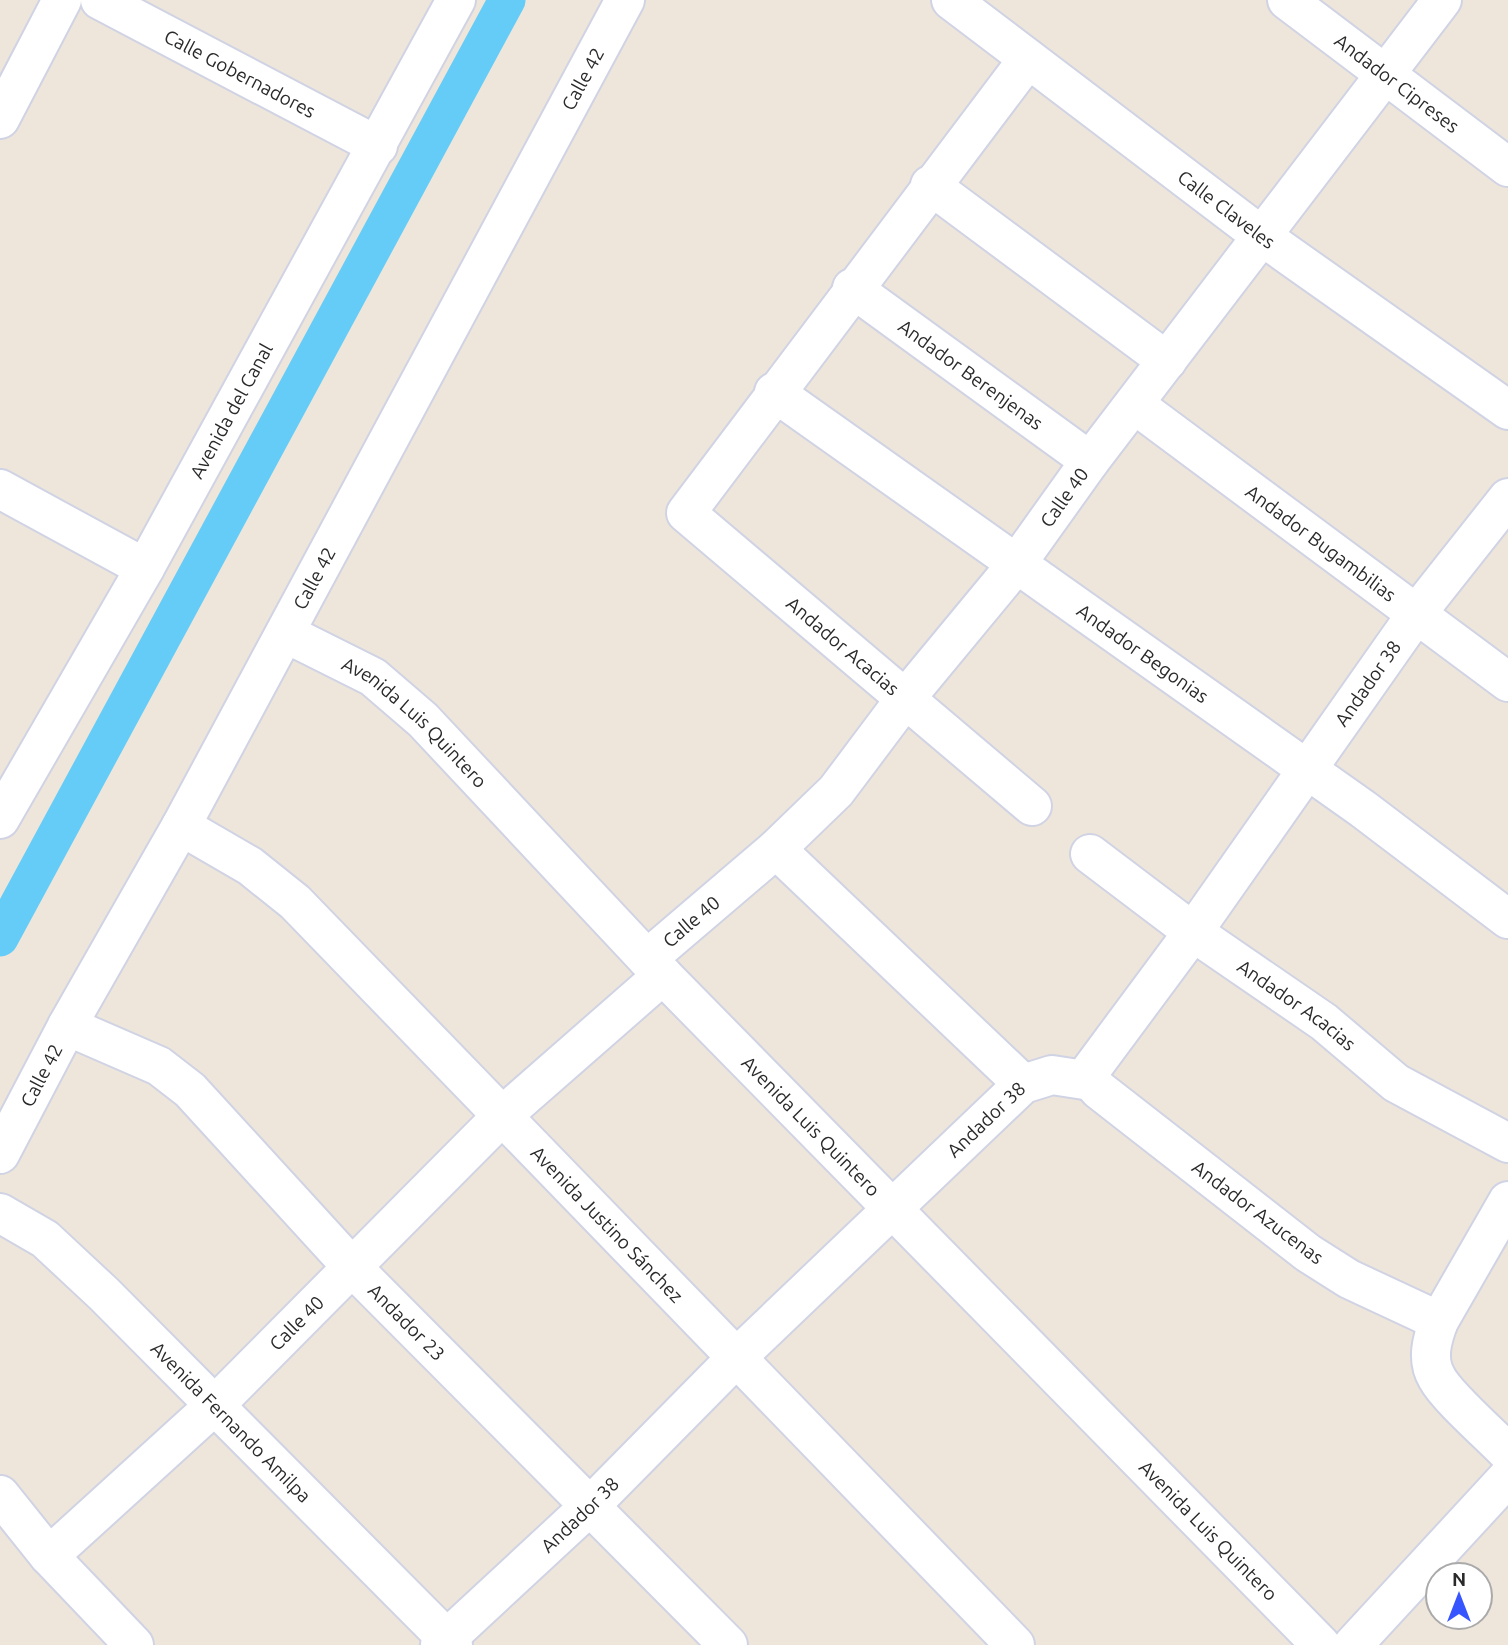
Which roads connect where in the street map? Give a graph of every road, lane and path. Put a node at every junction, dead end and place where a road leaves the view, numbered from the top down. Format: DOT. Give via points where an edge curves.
graph roads {
  1 [pos="62,0"];
  2 [pos="100,0"];
  3 [pos="456,0"];
  4 [pos="625,0"];
  5 [pos="951,0"];
  6 [pos="1287,0"];
  7 [pos="1442,0"];
  8 [pos="1028,59"];
  9 [pos="1385,74"];
  10 [pos="0,119"];
  11 [pos="378,146"];
  12 [pos="1508,167"];
  13 [pos="930,185"];
  14 [pos="1263,237"];
  15 [pos="852,288"];
  16 [pos="1167,361"];
  17 [pos="774,392"];
  18 [pos="1134,404"];
  19 [pos="1508,410"];
  20 [pos="1090,461"];
  21 [pos="0,489"];
  22 [pos="1508,498"];
  23 [pos="1015,566"];
  24 [pos="145,568"];
  25 [pos="1417,613"];
  26 [pos="285,633"];
  27 [pos="1508,682"];
  28 [pos="905,699"];
  29 [pos="1306,769"];
  30 [pos="1031,806"];
  31 [pos="0,819"];
  32 [pos="181,826"];
  33 [pos="776,849"];
  34 [pos="1090,854"];
  35 [pos="1508,919"];
  36 [pos="1193,932"];
  37 [pos="655,967"];
  38 [pos="67,1026"];
  39 [pos="1091,1081"];
  40 [pos="1023,1084"];
  41 [pos="502,1116"];
  42 [pos="1508,1143"];
  43 [pos="0,1154"];
  44 [pos="1508,1202"];
  45 [pos="892,1209"];
  46 [pos="0,1213"];
  47 [pos="352,1267"];
  48 [pos="1439,1321"];
  49 [pos="737,1357"];
  50 [pos="215,1405"];
  51 [pos="1508,1453"];
  52 [pos="1508,1477"];
  53 [pos="0,1495"];
  54 [pos="591,1505"];
  55 [pos="49,1556"];
  56 [pos="446,1643"];
  57 [pos="134,1645"];
  58 [pos="729,1645"];
  59 [pos="1015,1645"];
  60 [pos="1321,1645"];
  61 [pos="1353,1645"];
  1 -- 10 [label="street"];
  2 -- 11 [label="street, Calle Gobernadores"];
  3 -- 11 [label="street, Avenida del Canal"];
  4 -- 26 [label="street, Calle 42"];
  5 -- 8 [label="street, Calle Claveles"];
  6 -- 9 [label="street, Andador Cipreses"];
  7 -- 9 [label="street, Calle 40"];
  8 -- 13 [label="street"];
  8 -- 14 [label="street, Calle Claveles"];
  9 -- 12 [label="street, Andador Cipreses"];
  9 -- 14 [label="street, Calle 40"];
  11 -- 24 [label="street, Avenida del Canal"];
  13 -- 15 [label="street"];
  13 -- 16 [label="street"];
  14 -- 16 [label="street, Calle 40"];
  14 -- 19 [label="street, Calle Claveles"];
  15 -- 17 [label="street"];
  15 -- 20 [label="street, Andador Berenjenas"];
  16 -- 18 [label="street, Calle 40"];
  17 -- 23 [label="street, Andador Begonias"];
  17 -- 28 [label="street, Andador Acacias" via="685,513"];
  18 -- 20 [label="street, Calle 40"];
  18 -- 25 [label="street, Andador Bugambilias"];
  20 -- 23 [label="street, Calle 40"];
  21 -- 24 [label="street"];
  22 -- 25 [label="street, Andador 38"];
  23 -- 28 [label="street, Calle 40"];
  23 -- 29 [label="street, Andador Begonias"];
  24 -- 31 [label="street, Avenida del Canal"];
  25 -- 27 [label="street, Andador Bugambilias"];
  25 -- 29 [label="street, Andador 38"];
  26 -- 32 [label="street, Calle 42"];
  26 -- 37 [label="street, Avenida Luis Quintero" via="373,677 423,720"];
  28 -- 30 [label="street, Andador Acacias"];
  28 -- 33 [label="street, Calle 40" via="836,790"];
  29 -- 35 [label="street, Andador Begonias"];
  29 -- 36 [label="street, Andador 38"];
  32 -- 38 [label="street, Calle 42"];
  32 -- 41 [label="street, Avenida Justino Sánchez" via="250,866 295,902"];
  33 -- 37 [label="street, Calle 40"];
  33 -- 40 [label="street"];
  34 -- 36 [label="street, Andador Acacias"];
  36 -- 39 [label="street, Andador 38" via="1094,1061"];
  36 -- 42 [label="street, Andador Acacias" via="1324,1022 1396,1083"];
  37 -- 41 [label="street, Calle 40"];
  37 -- 45 [label="street, Avenida Luis Quintero"];
  38 -- 43 [label="street, Calle 42"];
  38 -- 47 [label="street, Andador 23" via="159,1066 190,1090"];
  39 -- 40 [label="street, Andador 38" via="1052,1075"];
  39 -- 48 [label="street, Andador Azucenas" via="1308,1253 1349,1279"];
  40 -- 45 [label="street, Andador 38"];
  41 -- 47 [label="street, Calle 40"];
  41 -- 49 [label="street, Avenida Justino Sánchez"];
  44 -- 48 [label="street"];
  45 -- 49 [label="street, Andador 38"];
  45 -- 60 [label="street, Avenida Luis Quintero"];
  46 -- 50 [label="street, Avenida Fernando Amilpa" via="45,1239"];
  47 -- 50 [label="street, Calle 40"];
  47 -- 54 [label="street, Andador 23"];
  48 -- 51 [label="street" via="1432,1338 1436,1378"];
  49 -- 54 [label="street, Andador 38"];
  49 -- 59 [label="street, Avenida Justino Sánchez"];
  50 -- 55 [label="street, Calle 40"];
  50 -- 56 [label="street, Avenida Fernando Amilpa"];
  52 -- 61 [label="street"];
  53 -- 55 [label="street"];
  54 -- 56 [label="street, Andador 38"];
  54 -- 58 [label="street, Andador 23"];
  55 -- 57 [label="street"];
}
